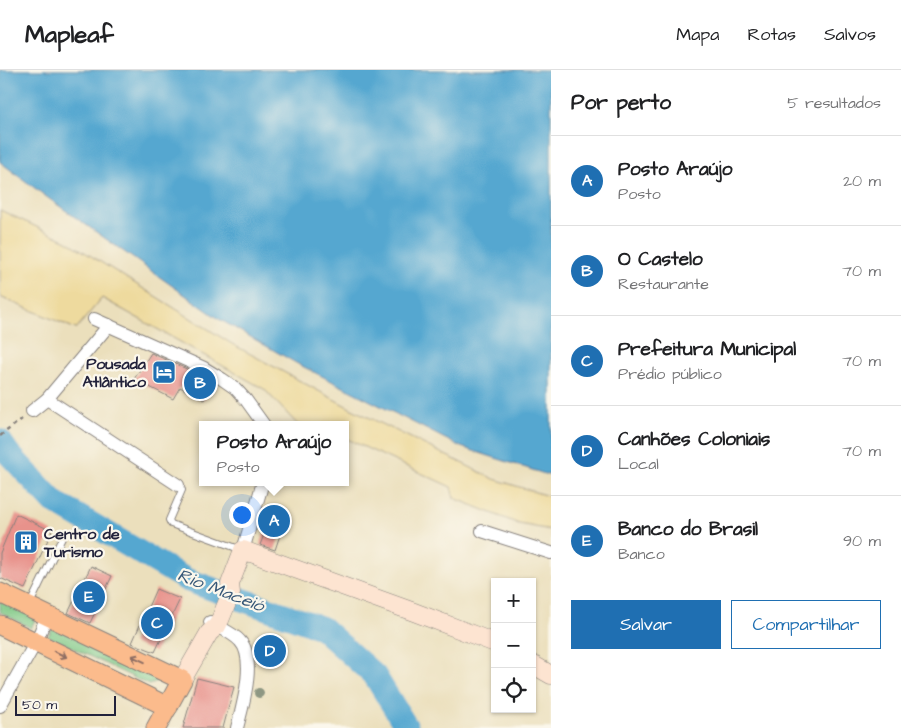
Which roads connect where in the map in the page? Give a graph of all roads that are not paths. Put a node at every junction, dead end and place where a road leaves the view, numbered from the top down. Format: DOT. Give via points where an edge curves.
graph roads {
  1 [pos="94,320"];
  2 [pos="109,325"];
  3 [pos="47,399"];
  4 [pos="32,411"];
  5 [pos="261,421"];
  6 [pos="178,485"];
  7 [pos="262,486"];
  8 [pos="482,531"];
  9 [pos="63,536"];
  10 [pos="243,550"];
  11 [pos="551,553"];
  12 [pos="0,593"];
  13 [pos="28,607"];
  14 [pos="47,616"];
  15 [pos="213,624"];
  16 [pos="0,625"];
  17 [pos="491,641"];
  18 [pos="36,642"];
  19 [pos="536,666"];
  20 [pos="551,675"];
  21 [pos="182,680"];
  22 [pos="0,706"];
  23 [pos="168,707"];
  24 [pos="156,728"];
  25 [pos="237,728"];
  1 -- 2 [label="street"];
  2 -- 3 [label="street"];
  2 -- 5 [label="street" via="222,379 235,388"];
  3 -- 4 [label="street"];
  3 -- 6 [label="street"];
  6 -- 10 [label="lane" via="182,490 169,520 171,524"];
  7 -- 10 [label="street"];
  8 -- 11 [label="street"];
  9 -- 13 [label="lane"];
  10 -- 15 [label="main road"];
  10 -- 17 [label="main road"];
  12 -- 13 [label="main road"];
  13 -- 14 [label="main road"];
  14 -- 18 [label="street"];
  21 -- 14 [label="main road, one-way"];
  15 -- 21 [label="main road"];
  15 -- 25 [label="street" via="241,641 245,652 248,679"];
  16 -- 18 [label="main road"];
  18 -- 22 [label="street"];
  18 -- 23 [label="main road, one-way"];
  19 -- 20 [label="main road"];
  21 -- 23 [label="main road"];
  23 -- 24 [label="main road"];
}
